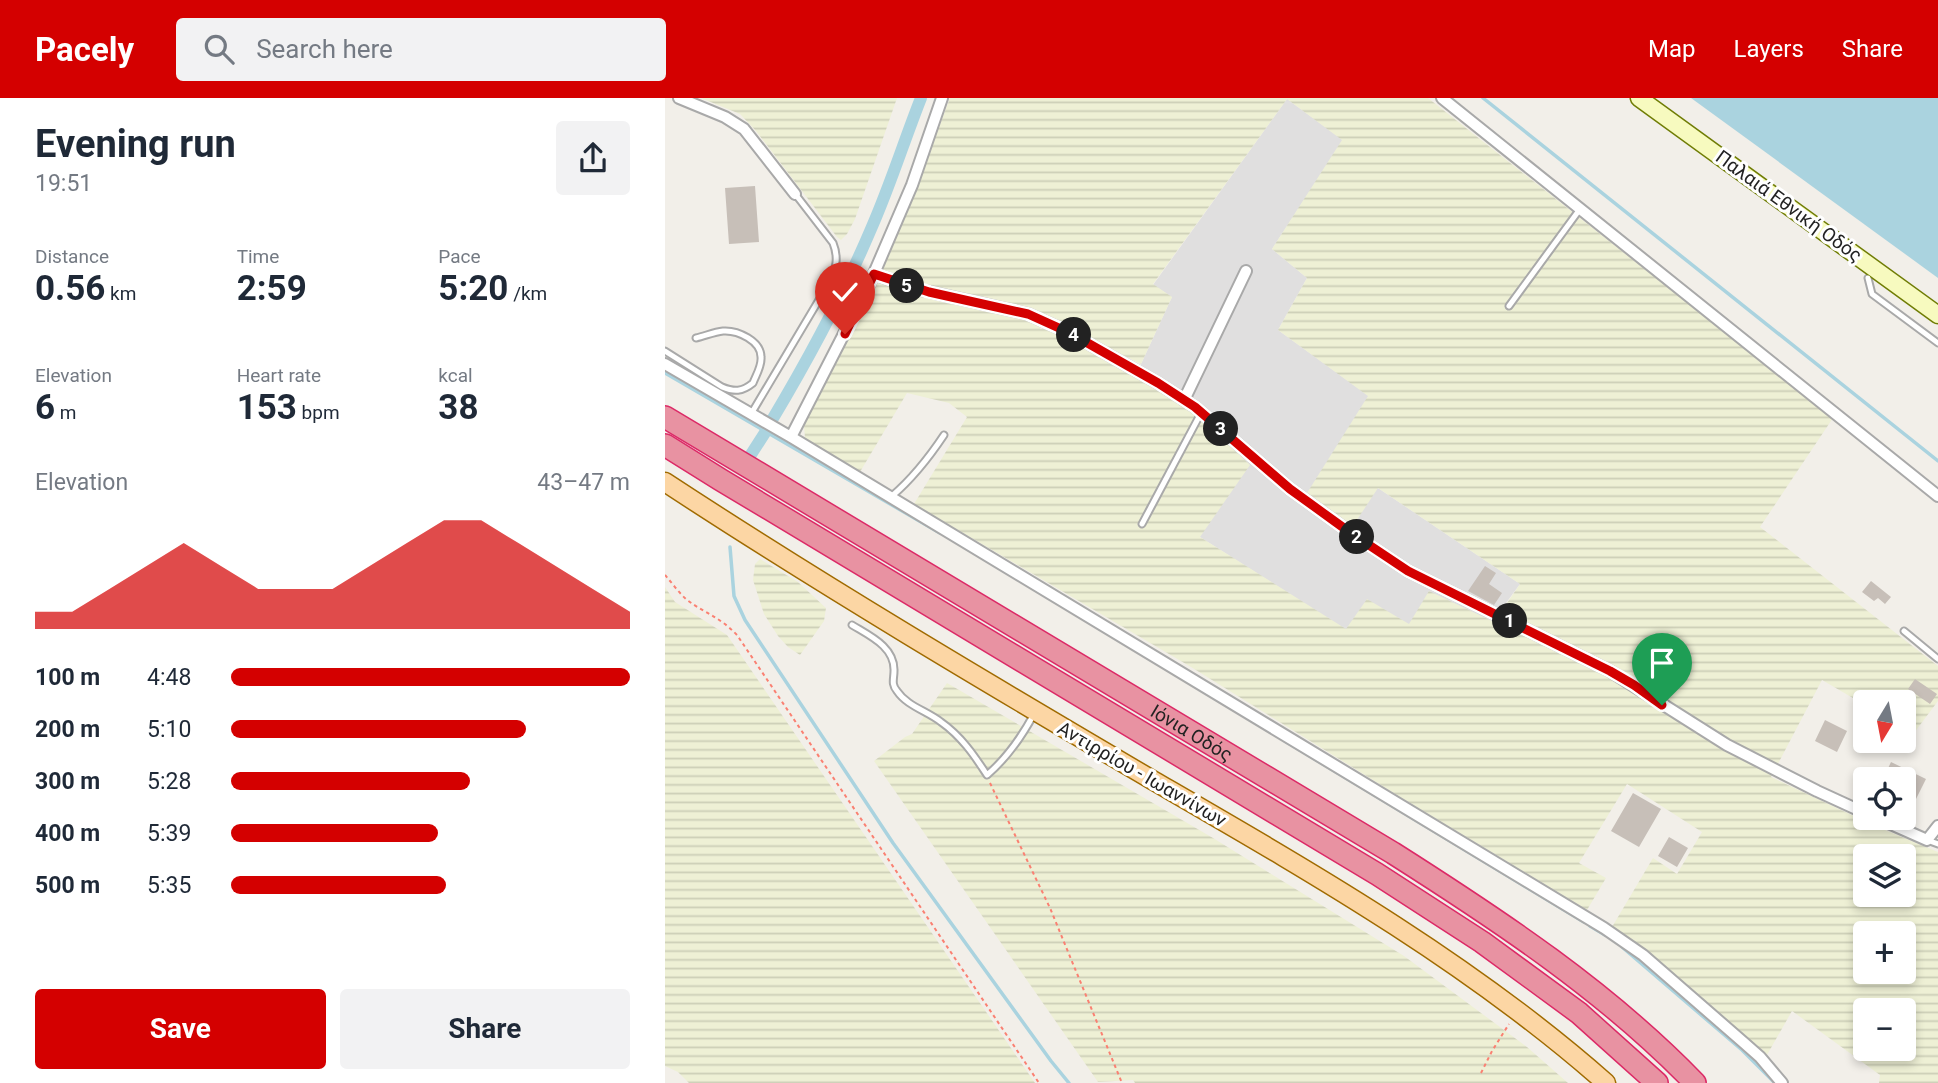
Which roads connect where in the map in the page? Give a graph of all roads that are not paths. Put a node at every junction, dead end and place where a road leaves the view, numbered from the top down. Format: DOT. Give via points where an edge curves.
graph roads {
  1 [pos="679,98"];
  2 [pos="942,98"];
  3 [pos="1442,98"];
  4 [pos="1639,98"];
  5 [pos="795,194"];
  6 [pos="1580,208"];
  7 [pos="1246,271"];
  8 [pos="874,274"];
  9 [pos="1868,278"];
  10 [pos="1509,306"];
  11 [pos="1938,315"];
  12 [pos="696,338"];
  13 [pos="1938,343"];
  14 [pos="665,351"];
  15 [pos="665,364"];
  16 [pos="1184,400"];
  17 [pos="1201,413"];
  18 [pos="751,414"];
  19 [pos="665,417"];
  20 [pos="944,435"];
  21 [pos="791,437"];
  22 [pos="665,445"];
  23 [pos="665,482"];
  24 [pos="1938,496"];
  25 [pos="890,497"];
  26 [pos="1142,524"];
  27 [pos="852,625"];
  28 [pos="1905,631"];
  29 [pos="1938,659"];
  30 [pos="1036,712"];
  31 [pos="1853,808"];
  32 [pos="1938,826"];
  33 [pos="1905,830"];
  34 [pos="1933,842"];
  35 [pos="1606,1083"];
  36 [pos="1657,1083"];
  37 [pos="1695,1083"];
  38 [pos="1782,1083"];
  1 -- 5 [label="street" via="744,129"];
  2 -- 8 [label="street"];
  3 -- 6 [label="street"];
  4 -- 11 [label="main road, Παλαιά Εθνική Οδός"];
  5 -- 18 [label="lane" via="834,243 837,263"];
  6 -- 10 [label="lane"];
  6 -- 24 [label="street"];
  7 -- 16 [label="street"];
  8 -- 16 [label="street" via="929,292 1028,314 1070,333"];
  8 -- 21 [label="street"];
  9 -- 13 [label="lane" via="1872,294"];
  12 -- 14 [label="lane" via="733,331 757,345 762,359 753,383 739,391 730,390"];
  15 -- 18 [label="street"];
  16 -- 17 [label="street"];
  17 -- 26 [label="lane"];
  17 -- 31 [label="street" via="1290,489 1408,571 1610,671 1712,737"];
  18 -- 21 [label="street"];
  19 -- 37 [label="highway, Ιόνια Οδός" via="1447,887 1598,995"];
  20 -- 25 [label="lane" via="926,463"];
  21 -- 25 [label="street"];
  22 -- 36 [label="highway, Ιόνια Οδός" via="1420,901 1579,1013"];
  23 -- 30 [label="main road, Αντιρρίου - Ιωαννίνων"];
  25 -- 38 [label="street" via="1604,928 1643,955 1733,1033"];
  27 -- 30 [label="lane" via="875,639 892,658 894,688 901,697 958,736 987,775 1014,748"];
  28 -- 29 [label="lane"];
  30 -- 35 [label="main road, Αντιρρίου - Ιωαννίνων" via="1365,906 1518,1011"];
  32 -- 34 [label="street"];
  33 -- 34 [label="street"];
}
